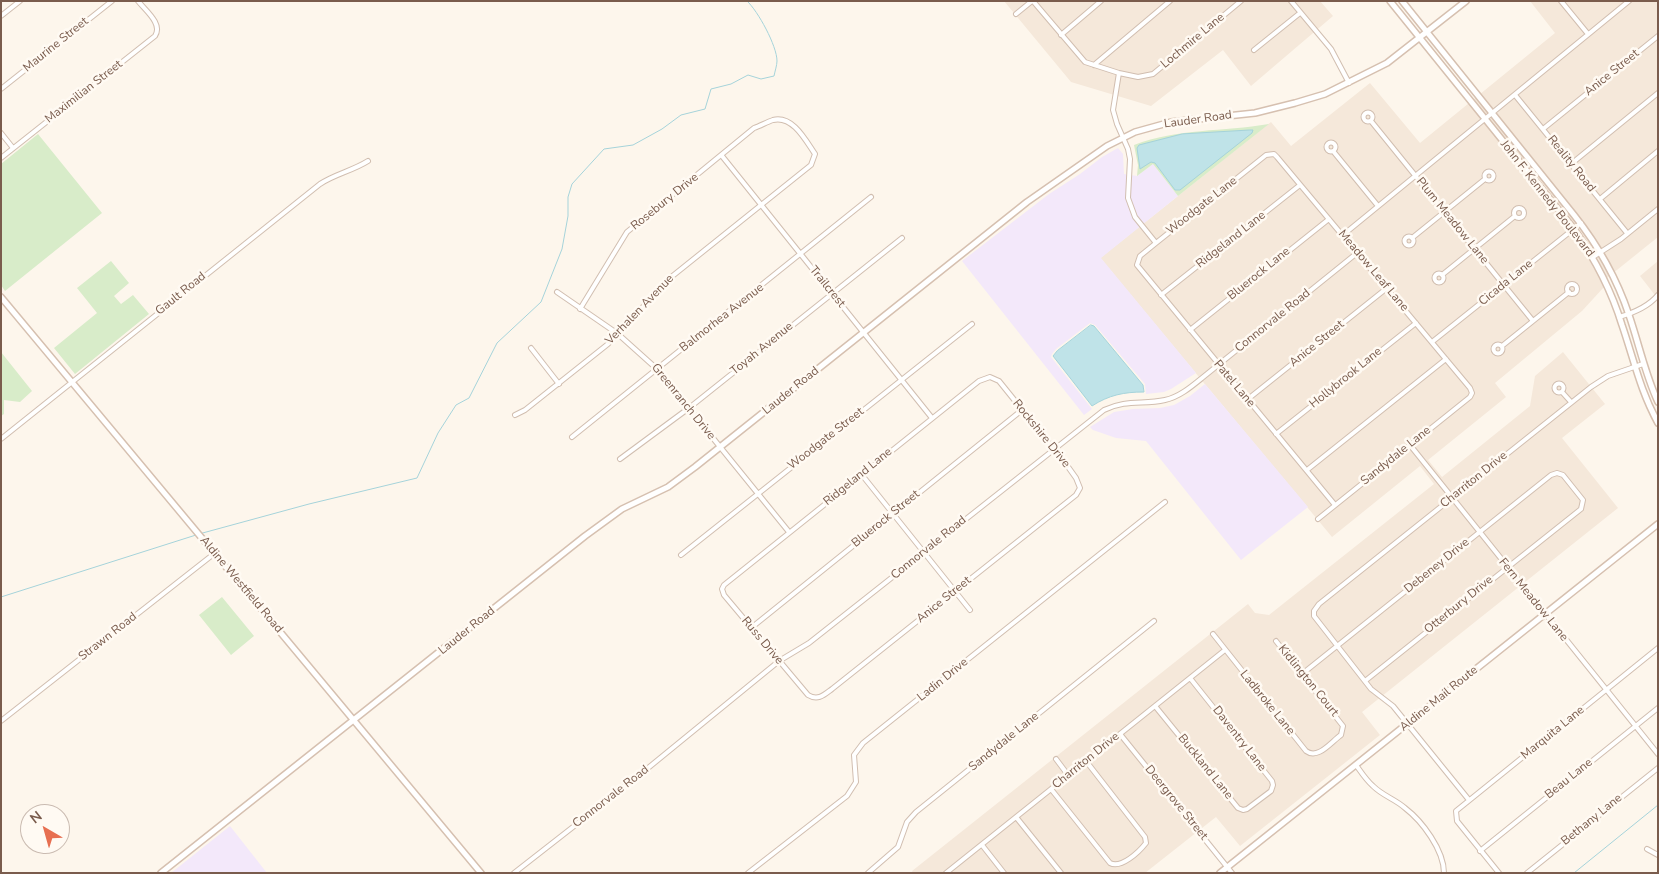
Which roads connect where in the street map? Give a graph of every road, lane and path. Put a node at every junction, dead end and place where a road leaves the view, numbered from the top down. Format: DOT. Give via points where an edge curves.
graph roads {
  1 [pos="20,1"];
  2 [pos="112,1"];
  3 [pos="138,1"];
  4 [pos="1032,1"];
  5 [pos="1101,1"];
  6 [pos="1170,1"];
  7 [pos="1241,1"];
  8 [pos="1291,1"];
  9 [pos="1390,1"];
  10 [pos="1402,1"];
  11 [pos="1466,1"];
  12 [pos="1561,1"];
  13 [pos="1629,1"];
  14 [pos="1300,13"];
  15 [pos="1016,14"];
  16 [pos="1,16"];
  17 [pos="1427,33"];
  18 [pos="1588,34"];
  19 [pos="1061,35"];
  20 [pos="1658,36"];
  21 [pos="1420,39"];
  22 [pos="1254,50"];
  23 [pos="1094,65"];
  24 [pos="1119,73"];
  25 [pos="1349,83"];
  26 [pos="1,89"];
  27 [pos="1658,93"];
  28 [pos="1515,95"];
  29 [pos="1492,113"];
  30 [pos="1485,119"];
  31 [pos="1371,121"];
  32 [pos="1542,129"];
  33 [pos="1,133"];
  34 [pos="1123,138"];
  35 [pos="13,148"];
  36 [pos="1333,151"];
  37 [pos="1658,151"];
  38 [pos="1270,154"];
  39 [pos="722,156"];
  40 [pos="1,158"];
  41 [pos="368,162"];
  42 [pos="1571,164"];
  43 [pos="811,165"];
  44 [pos="1415,176"];
  45 [pos="1485,179"];
  46 [pos="1300,184"];
  47 [pos="871,198"];
  48 [pos="1600,199"];
  49 [pos="762,205"];
  50 [pos="1378,206"];
  51 [pos="1658,208"];
  52 [pos="1444,212"];
  53 [pos="1515,216"];
  54 [pos="1329,219"];
  55 [pos="1581,223"];
  56 [pos="1574,229"];
  57 [pos="1627,233"];
  58 [pos="1343,235"];
  59 [pos="902,238"];
  60 [pos="1412,238"];
  61 [pos="1156,243"];
  62 [pos="1475,249"];
  63 [pos="1600,252"];
  64 [pos="1358,253"];
  65 [pos="801,255"];
  66 [pos="1593,257"];
  67 [pos="1137,261"];
  68 [pos="1442,275"];
  69 [pos="1504,285"];
  70 [pos="1387,288"];
  71 [pos="557,292"];
  72 [pos="1568,292"];
  73 [pos="832,293"];
  74 [pos="1161,295"];
  75 [pos="1658,295"];
  76 [pos="1,297"];
  77 [pos="580,309"];
  78 [pos="1628,314"];
  79 [pos="1620,317"];
  80 [pos="1533,321"];
  81 [pos="1416,323"];
  82 [pos="972,324"];
  83 [pos="1190,330"];
  84 [pos="864,333"];
  85 [pos="618,334"];
  86 [pos="1432,342"];
  87 [pos="1502,346"];
  88 [pos="531,348"];
  89 [pos="1446,359"];
  90 [pos="1642,364"];
  91 [pos="1218,365"];
  92 [pos="1634,366"];
  93 [pos="657,369"];
  94 [pos="901,380"];
  95 [pos="999,381"];
  96 [pos="73,382"];
  97 [pos="559,384"];
  98 [pos="1562,392"];
  99 [pos="1472,393"];
  100 [pos="1248,400"];
  101 [pos="1571,402"];
  102 [pos="1658,402"];
  103 [pos="689,408"];
  104 [pos="1022,410"];
  105 [pos="515,415"];
  106 [pos="932,418"];
  107 [pos="1658,423"];
  108 [pos="1276,434"];
  109 [pos="572,437"];
  110 [pos="1,439"];
  111 [pos="1410,445"];
  112 [pos="720,448"];
  113 [pos="1053,449"];
  114 [pos="620,459"];
  115 [pos="1307,470"];
  116 [pos="862,475"];
  117 [pos="1572,487"];
  118 [pos="1079,489"];
  119 [pos="758,493"];
  120 [pos="1452,498"];
  121 [pos="1165,502"];
  122 [pos="1335,505"];
  123 [pos="893,514"];
  124 [pos="1318,519"];
  125 [pos="1658,524"];
  126 [pos="789,532"];
  127 [pos="1479,532"];
  128 [pos="215,553"];
  129 [pos="924,553"];
  130 [pos="681,555"];
  131 [pos="1507,567"];
  132 [pos="722,589"];
  133 [pos="955,591"];
  134 [pos="970,610"];
  135 [pos="1545,614"];
  136 [pos="1154,621"];
  137 [pos="751,628"];
  138 [pos="1213,634"];
  139 [pos="1276,641"];
  140 [pos="1337,646"];
  141 [pos="1658,648"];
  142 [pos="1225,650"];
  143 [pos="779,661"];
  144 [pos="1302,674"];
  145 [pos="1190,678"];
  146 [pos="1365,681"];
  147 [pos="1606,690"];
  148 [pos="805,692"];
  149 [pos="1155,706"];
  150 [pos="1658,708"];
  151 [pos="354,720"];
  152 [pos="1,721"];
  153 [pos="1408,724"];
  154 [pos="1635,726"];
  155 [pos="1120,734"];
  156 [pos="1329,744"];
  157 [pos="1658,754"];
  158 [pos="1056,759"];
  159 [pos="1086,761"];
  160 [pos="1356,765"];
  161 [pos="1658,768"];
  162 [pos="1068,775"];
  163 [pos="1051,789"];
  164 [pos="1260,800"];
  165 [pos="1469,800"];
  166 [pos="1016,817"];
  167 [pos="982,844"];
  168 [pos="1647,849"];
  169 [pos="1480,851"];
  170 [pos="1658,855"];
  171 [pos="1227,867"];
  172 [pos="1497,871"];
  173 [pos="161,873"];
  174 [pos="481,873"];
  175 [pos="514,873"];
  176 [pos="748,873"];
  177 [pos="868,873"];
  178 [pos="946,873"];
  179 [pos="1004,873"];
  180 [pos="1061,873"];
  181 [pos="1220,873"];
  182 [pos="1232,873"];
  183 [pos="1444,873"];
  184 [pos="1492,873"];
  185 [pos="1527,873"];
  1 -- 16 [label="street"];
  2 -- 26 [label="street, Maurine Street"];
  3 -- 35 [label="street, Maximilian Street" via="156,23 155,36"];
  4 -- 15 [label="street"];
  4 -- 19 [label="street"];
  5 -- 19 [label="street"];
  6 -- 23 [label="street"];
  7 -- 24 [label="street, Lochmire Lane" via="1153,74 1144,77"];
  8 -- 14 [label="street"];
  9 -- 21 [label="main road, John F. Kennedy Boulevard"];
  10 -- 17 [label="main road, John F. Kennedy Boulevard"];
  11 -- 17 [label="main road, Lauder Road"];
  12 -- 18 [label="street"];
  13 -- 18 [label="street"];
  14 -- 22 [label="street"];
  14 -- 25 [label="street" via="1331,49"];
  17 -- 21 [label="main road, Lauder Road"];
  17 -- 29 [label="main road, John F. Kennedy Boulevard"];
  18 -- 28 [label="street"];
  19 -- 23 [label="street" via="1080,58"];
  20 -- 32 [label="street, Anice Street"];
  21 -- 25 [label="main road, Lauder Road" via="1387,64"];
  21 -- 30 [label="main road, John F. Kennedy Boulevard"];
  23 -- 24 [label="street"];
  24 -- 34 [label="street" via="1113,110"];
  25 -- 34 [label="main road, Lauder Road" via="1325,94 1276,108 1171,122"];
  27 -- 42 [label="street"];
  28 -- 29 [label="street"];
  28 -- 32 [label="street, Reality Road"];
  29 -- 30 [label="street"];
  29 -- 55 [label="main road, John F. Kennedy Boulevard"];
  30 -- 44 [label="street"];
  30 -- 56 [label="main road, John F. Kennedy Boulevard"];
  31 -- 44 [label="street, Plum Meadow Lane"];
  32 -- 42 [label="street, Reality Road"];
  33 -- 35 [label="street"];
  34 -- 61 [label="street" via="1130,159 1130,204 1135,217"];
  34 -- 84 [label="main road, Lauder Road" via="1027,202"];
  35 -- 40 [label="street, Maximilian Street"];
  36 -- 50 [label="street"];
  37 -- 48 [label="street"];
  38 -- 46 [label="street, Meadow Leaf Lane" via="1277,157"];
  38 -- 61 [label="street, Woodgate Lane"];
  39 -- 43 [label="street, Rosebury Drive" via="754,128 775,119 790,122 799,131 815,154"];
  39 -- 49 [label="street, Trailcrest"];
  39 -- 77 [label="street, Rosebury Drive" via="626,232"];
  41 -- 96 [label="street, Gault Road" via="320,184"];
  42 -- 48 [label="street, Reality Road"];
  43 -- 49 [label="street, Verhalen Avenue"];
  44 -- 50 [label="street"];
  44 -- 52 [label="street, Plum Meadow Lane"];
  45 -- 52 [label="street"];
  46 -- 54 [label="street, Meadow Leaf Lane"];
  46 -- 74 [label="street, Ridgeland Lane"];
  47 -- 65 [label="street, Balmorhea Avenue"];
  48 -- 57 [label="street, Reality Road"];
  49 -- 65 [label="street, Trailcrest"];
  49 -- 85 [label="street, Verhalen Avenue" via="670,278"];
  50 -- 58 [label="street"];
  51 -- 57 [label="street"];
  52 -- 60 [label="street"];
  52 -- 62 [label="street, Plum Meadow Lane"];
  53 -- 62 [label="street"];
  54 -- 58 [label="street, Meadow Leaf Lane"];
  54 -- 83 [label="street, Bluerock Lane"];
  55 -- 56 [label="street, Cicada Lane"];
  55 -- 63 [label="main road, John F. Kennedy Boulevard"];
  56 -- 66 [label="main road, John F. Kennedy Boulevard"];
  56 -- 69 [label="street, Cicada Lane"];
  57 -- 63 [label="street"];
  58 -- 64 [label="street, Meadow Leaf Lane"];
  59 -- 73 [label="street, Toyah Avenue"];
  61 -- 67 [label="street, Woodgate Lane"];
  62 -- 68 [label="street"];
  62 -- 69 [label="street, Plum Meadow Lane"];
  63 -- 66 [label="street"];
  63 -- 78 [label="main road, John F. Kennedy Boulevard"];
  64 -- 70 [label="street, Meadow Leaf Lane"];
  64 -- 91 [label="street, Connorvale Road"];
  65 -- 73 [label="street, Trailcrest"];
  65 -- 93 [label="street, Balmorhea Avenue"];
  66 -- 79 [label="main road, John F. Kennedy Boulevard"];
  67 -- 74 [label="street, Patel Lane" via="1138,268"];
  69 -- 80 [label="street, Plum Meadow Lane"];
  69 -- 86 [label="street, Cicada Lane"];
  70 -- 81 [label="street, Meadow Leaf Lane"];
  70 -- 100 [label="street, Anice Street"];
  71 -- 77 [label="street, Greenranch Drive"];
  72 -- 80 [label="street"];
  73 -- 84 [label="street, Trailcrest"];
  73 -- 103 [label="street, Toyah Avenue"];
  74 -- 83 [label="street, Patel Lane"];
  75 -- 78 [label="street"];
  76 -- 96 [label="main road, Aldine Westfield Road"];
  77 -- 85 [label="street, Greenranch Drive"];
  78 -- 79 [label="street"];
  78 -- 90 [label="main road, John F. Kennedy Boulevard"];
  79 -- 92 [label="main road, John F. Kennedy Boulevard"];
  80 -- 87 [label="street"];
  81 -- 86 [label="street, Meadow Leaf Lane"];
  81 -- 108 [label="street, Hollybrook Lane"];
  82 -- 94 [label="street, Woodgate Street"];
  83 -- 91 [label="street, Patel Lane"];
  84 -- 94 [label="street, Trailcrest"];
  84 -- 112 [label="main road, Lauder Road"];
  85 -- 93 [label="street, Greenranch Drive"];
  85 -- 97 [label="street, Verhalen Avenue"];
  86 -- 89 [label="street, Meadow Leaf Lane"];
  88 -- 97 [label="street"];
  89 -- 99 [label="street, Meadow Leaf Lane"];
  89 -- 115 [label="street"];
  90 -- 92 [label="street, Charriton Drive"];
  90 -- 102 [label="main road, John F. Kennedy Boulevard"];
  91 -- 100 [label="street, Patel Lane"];
  91 -- 113 [label="street, Connorvale Road" via="1177,396 1160,401 1127,402 1104,410"];
  92 -- 101 [label="street, Charriton Drive" via="1600,380"];
  92 -- 107 [label="main road, John F. Kennedy Boulevard"];
  93 -- 103 [label="street, Greenranch Drive"];
  93 -- 109 [label="street, Balmorhea Avenue"];
  94 -- 106 [label="street, Trailcrest"];
  94 -- 119 [label="street, Woodgate Street"];
  95 -- 104 [label="street, Rockshire Drive"];
  95 -- 106 [label="street, Ridgeland Lane" via="990,377 979,381"];
  96 -- 110 [label="street, Gault Road"];
  96 -- 128 [label="main road, Aldine Westfield Road"];
  97 -- 105 [label="street, Verhalen Avenue"];
  98 -- 101 [label="street"];
  99 -- 111 [label="street, Sandydale Lane"];
  100 -- 108 [label="street, Patel Lane"];
  101 -- 120 [label="street, Charriton Drive"];
  103 -- 112 [label="street, Greenranch Drive"];
  103 -- 114 [label="street, Toyah Avenue"];
  104 -- 113 [label="street, Rockshire Drive"];
  104 -- 123 [label="street, Bluerock Street"];
  106 -- 116 [label="street, Ridgeland Lane"];
  108 -- 115 [label="street, Patel Lane"];
  111 -- 120 [label="street, Fern Meadow Lane"];
  111 -- 122 [label="street, Sandydale Lane"];
  112 -- 119 [label="street, Greenranch Drive"];
  112 -- 151 [label="main road, Lauder Road" via="668,486 610,517"];
  113 -- 118 [label="street, Rockshire Drive" via="1076,478"];
  113 -- 129 [label="street, Connorvale Road"];
  115 -- 122 [label="street, Patel Lane"];
  116 -- 123 [label="street"];
  116 -- 126 [label="street, Ridgeland Lane"];
  117 -- 127 [label="street, Debeney Drive" via="1563,475 1555,474"];
  117 -- 131 [label="street, Otterbury Drive" via="1583,500 1581,509"];
  118 -- 133 [label="street, Anice Street" via="1076,495"];
  119 -- 126 [label="street, Greenranch Drive"];
  119 -- 130 [label="street, Woodgate Street"];
  120 -- 127 [label="street, Fern Meadow Lane"];
  120 -- 140 [label="street, Charriton Drive" via="1314,610 1314,616"];
  121 -- 176 [label="street, Ladin Drive" via="864,743 854,755 856,782 847,796"];
  122 -- 124 [label="street, Sandydale Lane"];
  123 -- 129 [label="street"];
  123 -- 137 [label="street, Bluerock Street"];
  125 -- 135 [label="main road, Aldine Mail Route"];
  126 -- 132 [label="street, Ridgeland Lane"];
  127 -- 131 [label="street, Fern Meadow Lane"];
  127 -- 140 [label="street, Debeney Drive"];
  128 -- 151 [label="main road, Aldine Westfield Road"];
  128 -- 152 [label="street, Strawn Road"];
  129 -- 133 [label="street"];
  129 -- 143 [label="street, Connorvale Road" via="809,643"];
  131 -- 135 [label="street, Fern Meadow Lane"];
  131 -- 146 [label="street, Otterbury Drive"];
  132 -- 137 [label="street, Russ Drive"];
  133 -- 134 [label="street"];
  133 -- 148 [label="street, Anice Street" via="821,697 813,698"];
  135 -- 147 [label="street, Fern Meadow Lane"];
  135 -- 153 [label="main road, Aldine Mail Route"];
  136 -- 177 [label="street, Sandydale Lane" via="916,812 907,822 898,847"];
  137 -- 143 [label="street, Russ Drive"];
  138 -- 142 [label="street, Ladbroke Lane"];
  139 -- 144 [label="street, Kidlington Court"];
  140 -- 144 [label="street, Debeney Drive"];
  140 -- 146 [label="street"];
  141 -- 147 [label="street, Marquita Lane"];
  142 -- 145 [label="street, Charriton Drive"];
  142 -- 156 [label="street, Ladbroke Lane" via="1306,750 1314,754"];
  143 -- 148 [label="street, Russ Drive"];
  143 -- 175 [label="street, Connorvale Road"];
  144 -- 156 [label="street, Kidlington Court" via="1342,726 1341,734"];
  145 -- 149 [label="street, Charriton Drive"];
  145 -- 164 [label="street, Daventry Lane" via="1272,781 1272,789"];
  146 -- 153 [label="street"];
  147 -- 154 [label="street, Fern Meadow Lane"];
  147 -- 165 [label="street, Marquita Lane"];
  149 -- 155 [label="street, Charriton Drive"];
  149 -- 164 [label="street, Buckland Lane" via="1238,808 1247,809"];
  150 -- 154 [label="street, Beau Lane"];
  151 -- 173 [label="main road, Lauder Road"];
  151 -- 174 [label="main road, Aldine Westfield Road"];
  153 -- 160 [label="main road, Aldine Mail Route"];
  153 -- 165 [label="street"];
  154 -- 157 [label="street, Fern Meadow Lane"];
  154 -- 169 [label="street, Beau Lane"];
  155 -- 159 [label="street, Charriton Drive"];
  155 -- 171 [label="street, Deergrove Street"];
  158 -- 162 [label="street"];
  159 -- 162 [label="street, Charriton Drive"];
  159 -- 163 [label="street" via="1145,837 1146,843 1134,853 1120,864 1110,863"];
  160 -- 171 [label="main road, Aldine Mail Route"];
  160 -- 183 [label="street" via="1371,785 1404,807 1437,845"];
  161 -- 185 [label="street, Bethany Lane"];
  162 -- 163 [label="street, Charriton Drive"];
  163 -- 166 [label="street, Charriton Drive"];
  165 -- 169 [label="street, Marquita Lane" via="1456,811 1457,821"];
  166 -- 167 [label="street, Charriton Drive"];
  166 -- 180 [label="street"];
  167 -- 178 [label="street, Charriton Drive"];
  167 -- 179 [label="street"];
  168 -- 170 [label="street"];
  169 -- 172 [label="street"];
  171 -- 181 [label="main road, Aldine Mail Route"];
  171 -- 182 [label="street, Deergrove Street"];
  172 -- 184 [label="street"];
}
